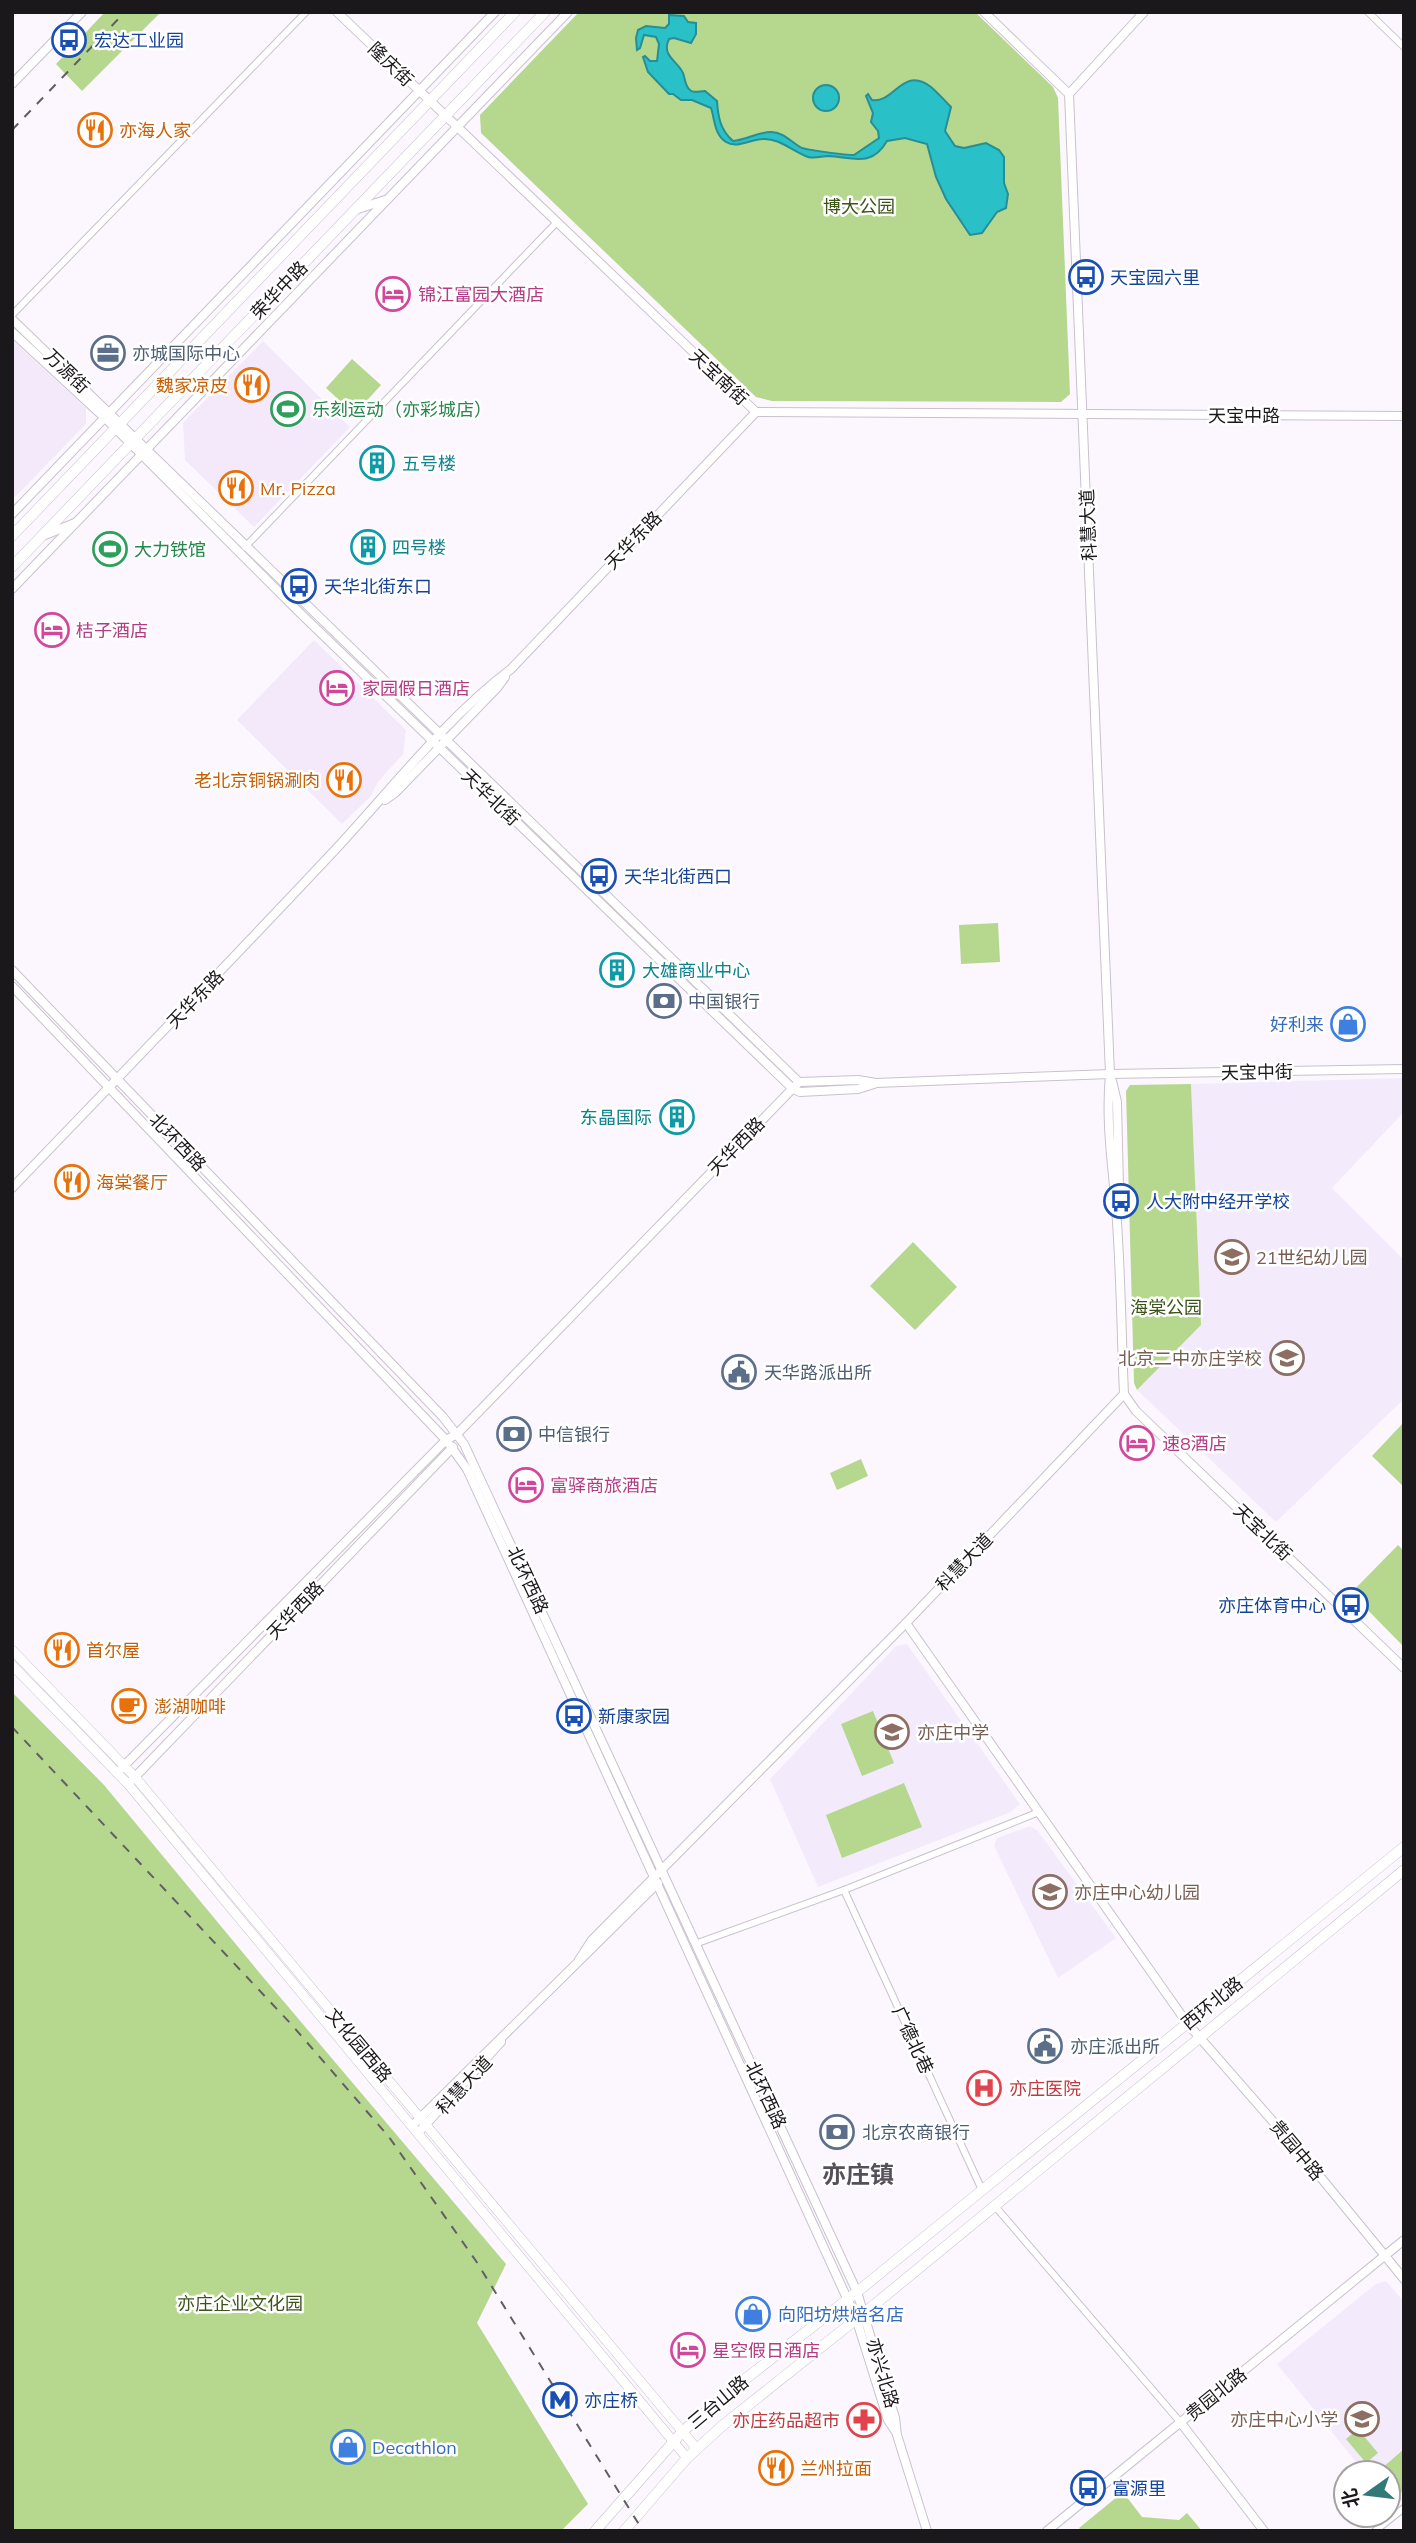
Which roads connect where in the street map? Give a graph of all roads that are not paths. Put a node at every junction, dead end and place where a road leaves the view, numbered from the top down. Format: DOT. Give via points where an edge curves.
graph roads {
  1 [pos="82,12"];
  2 [pos="306,12"];
  3 [pos="337,12"];
  4 [pos="505,12"];
  5 [pos="515,12"];
  6 [pos="545,12"];
  7 [pos="568,12"];
  8 [pos="984,12"];
  9 [pos="1144,12"];
  10 [pos="1367,12"];
  11 [pos="492,15"];
  12 [pos="1404,47"];
  13 [pos="12,84"];
  14 [pos="419,91"];
  15 [pos="1069,94"];
  16 [pos="430,101"];
  17 [pos="445,116"];
  18 [pos="457,128"];
  19 [pos="389,198"];
  20 [pos="355,210"];
  21 [pos="556,222"];
  22 [pos="12,317"];
  23 [pos="211,329"];
  24 [pos="12,332"];
  25 [pos="182,338"];
  26 [pos="756,412"];
  27 [pos="1083,414"];
  28 [pos="108,415"];
  29 [pos="1404,416"];
  30 [pos="119,426"];
  31 [pos="133,441"];
  32 [pos="145,453"];
  33 [pos="12,514"];
  34 [pos="78,521"];
  35 [pos="12,536"];
  36 [pos="42,536"];
  37 [pos="245,547"];
  38 [pos="12,567"];
  39 [pos="12,589"];
  40 [pos="440,741"];
  41 [pos="12,970"];
  42 [pos="12,986"];
  43 [pos="1404,1069"];
  44 [pos="1110,1074"];
  45 [pos="117,1079"];
  46 [pos="796,1085"];
  47 [pos="109,1088"];
  48 [pos="12,1188"];
  49 [pos="1124,1394"];
  50 [pos="457,1434"];
  51 [pos="446,1440"];
  52 [pos="453,1449"];
  53 [pos="906,1623"];
  54 [pos="12,1650"];
  55 [pos="12,1665"];
  56 [pos="1404,1668"];
  57 [pos="121,1769"];
  58 [pos="131,1781"];
  59 [pos="1039,1812"];
  60 [pos="1404,1847"];
  61 [pos="662,1870"];
  62 [pos="1404,1870"];
  63 [pos="654,1877"];
  64 [pos="658,1886"];
  65 [pos="844,1890"];
  66 [pos="695,1944"];
  67 [pos="579,1960"];
  68 [pos="1187,2024"];
  69 [pos="1199,2038"];
  70 [pos="423,2122"];
  71 [pos="415,2130"];
  72 [pos="982,2190"];
  73 [pos="994,2204"];
  74 [pos="1404,2240"];
  75 [pos="1384,2256"];
  76 [pos="1404,2279"];
  77 [pos="857,2292"];
  78 [pos="847,2299"];
  79 [pos="861,2315"];
  80 [pos="1181,2423"];
  81 [pos="682,2431"];
  82 [pos="673,2442"];
  83 [pos="697,2449"];
  84 [pos="687,2458"];
  85 [pos="1404,2508"];
  86 [pos="595,2531"];
  87 [pos="624,2531"];
  88 [pos="927,2531"];
  89 [pos="1046,2531"];
  90 [pos="1264,2531"];
  91 [pos="1375,2531"];
  1 -- 13 [label="street"];
  2 -- 22 [label="street"];
  3 -- 14 [label="street, 隆庆街"];
  4 -- 11 [label="street"];
  5 -- 16 [label="main road, 荣华中路"];
  6 -- 17 [label="main road, 荣华中路"];
  7 -- 18 [label="street"];
  8 -- 15 [label="street"];
  9 -- 15 [label="street"];
  10 -- 12 [label="street"];
  11 -- 14 [label="street"];
  14 -- 16 [label="street, 隆庆街"];
  14 -- 25 [label="street"];
  15 -- 27 [label="street, 科慧大道"];
  16 -- 17 [label="street, 隆庆街"];
  16 -- 23 [label="main road, 荣华中路"];
  17 -- 18 [label="street, 天宝南街"];
  17 -- 20 [label="main road, 荣华中路"];
  18 -- 19 [label="street"];
  18 -- 21 [label="street, 天宝南街"];
  19 -- 20 [label="street"];
  19 -- 32 [label="street"];
  20 -- 31 [label="main road, 荣华中路"];
  21 -- 26 [label="street, 天宝南街"];
  21 -- 37 [label="street"];
  22 -- 28 [label="street, 万源街"];
  23 -- 25 [label="street"];
  23 -- 30 [label="main road, 荣华中路"];
  24 -- 28 [label="street, 万源街"];
  25 -- 28 [label="street"];
  26 -- 27 [label="street, 天宝南街"];
  26 -- 40 [label="street, 天华东路"];
  27 -- 29 [label="street, 天宝中路"];
  27 -- 44 [label="street, 科慧大道"];
  28 -- 30 [label="street, 万源街"];
  28 -- 33 [label="street"];
  30 -- 31 [label="street, 万源街"];
  30 -- 35 [label="main road, 荣华中路"];
  31 -- 32 [label="street, 天华北街"];
  31 -- 36 [label="main road, 荣华中路"];
  32 -- 34 [label="street"];
  32 -- 37 [label="street, 天华北街"];
  32 -- 40 [label="street, 天华北街"];
  34 -- 36 [label="street"];
  34 -- 39 [label="street"];
  36 -- 38 [label="main road, 荣华中路"];
  37 -- 40 [label="street, 天华北街"];
  40 -- 45 [label="street, 天华东路"];
  40 -- 46 [label="street, 天华北街"];
  41 -- 45 [label="street, 北环西路"];
  42 -- 47 [label="street, 北环西路"];
  43 -- 44 [label="street, 天宝中街"];
  44 -- 46 [label="street"];
  44 -- 49 [label="street, 科慧大道" via="1107,1102"];
  45 -- 47 [label="street, 天华东路"];
  45 -- 50 [label="street, 北环西路"];
  46 -- 50 [label="street, 天华西路"];
  47 -- 48 [label="street, 天华东路"];
  47 -- 51 [label="street, 北环西路"];
  49 -- 53 [label="street, 科慧大道"];
  49 -- 56 [label="street, 天宝北街" via="1136,1411"];
  50 -- 51 [label="street, 天华西路"];
  50 -- 52 [label="street, 天华西路"];
  50 -- 61 [label="street, 北环西路"];
  51 -- 52 [label="street, 北环西路"];
  51 -- 57 [label="street, 天华西路"];
  52 -- 58 [label="street, 天华西路"];
  52 -- 63 [label="street, 北环西路" via="467,1469"];
  53 -- 59 [label="street, 贵园中路"];
  53 -- 61 [label="street, 科慧大道"];
  54 -- 57 [label="main road, 文化园西路"];
  55 -- 57 [label="main road, 文化园西路"];
  57 -- 58 [label="main road, 文化园西路"];
  58 -- 70 [label="main road, 文化园西路"];
  58 -- 71 [label="main road, 文化园西路"];
  59 -- 65 [label="street"];
  59 -- 68 [label="street, 贵园中路"];
  60 -- 68 [label="main road, 西环北路"];
  61 -- 63 [label="street, 科慧大道"];
  61 -- 64 [label="street"];
  61 -- 66 [label="street, 北环西路"];
  62 -- 69 [label="main road, 西环北路"];
  63 -- 64 [label="street, 北环西路"];
  63 -- 67 [label="street, 科慧大道"];
  64 -- 67 [label="street, 科慧大道"];
  64 -- 78 [label="street, 北环西路"];
  65 -- 66 [label="street"];
  65 -- 72 [label="street, 广德北巷"];
  66 -- 77 [label="street, 北环西路"];
  67 -- 70 [label="street, 科慧大道"];
  68 -- 69 [label="street, 贵园中路"];
  68 -- 72 [label="main road, 西环北路"];
  69 -- 73 [label="main road, 西环北路"];
  69 -- 75 [label="street, 贵园中路"];
  70 -- 71 [label="street, 科慧大道"];
  70 -- 81 [label="main road, 文化园西路"];
  71 -- 82 [label="main road, 文化园西路"];
  72 -- 77 [label="main road, 西环北路"];
  73 -- 79 [label="main road, 西环北路"];
  73 -- 80 [label="street"];
  74 -- 75 [label="street, 贵园北路"];
  75 -- 76 [label="street, 贵园中路"];
  75 -- 80 [label="street, 贵园北路"];
  77 -- 78 [label="main road, 三台山路"];
  77 -- 79 [label="street, 北环西路"];
  78 -- 79 [label="street, 北环西路"];
  78 -- 81 [label="main road, 三台山路"];
  79 -- 83 [label="main road, 三台山路"];
  79 -- 88 [label="street, 亦兴北路" via="888,2420 897,2435"];
  80 -- 89 [label="street, 贵园北路"];
  80 -- 90 [label="street"];
  81 -- 82 [label="main road, 三台山路"];
  81 -- 83 [label="main road, 文化园西路"];
  82 -- 84 [label="main road, 文化园西路"];
  82 -- 86 [label="main road, 三台山路"];
  83 -- 84 [label="main road, 三台山路"];
  84 -- 87 [label="main road, 三台山路"];
  85 -- 91 [label="street"];
}
